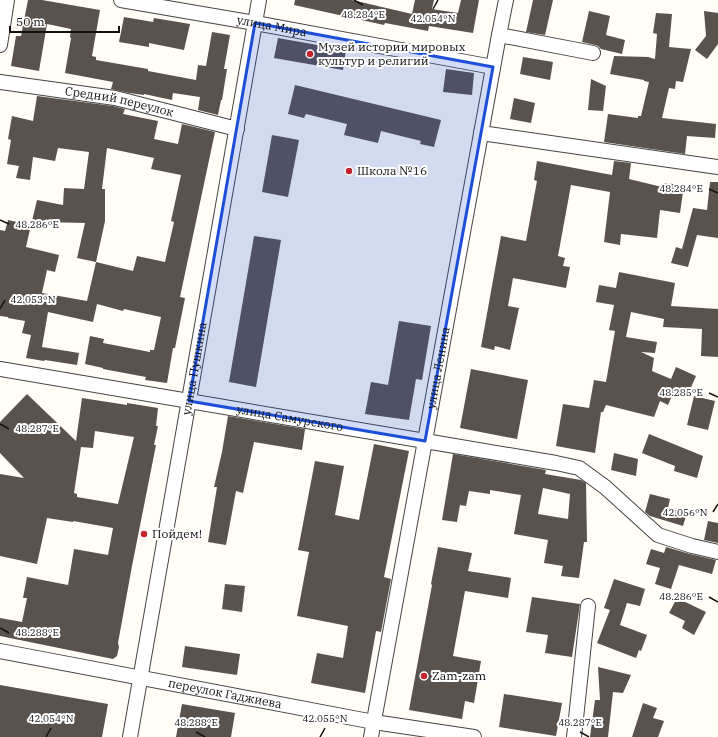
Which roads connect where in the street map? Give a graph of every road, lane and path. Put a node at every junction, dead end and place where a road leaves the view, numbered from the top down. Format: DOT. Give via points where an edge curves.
graph roads {
  1 [pos="7,0"];
  2 [pos="121,0"];
  3 [pos="259,0"];
  4 [pos="506,0"];
  5 [pos="255,23"];
  6 [pos="499,36"];
  7 [pos="0,45"];
  8 [pos="593,53"];
  9 [pos="493,67"];
  10 [pos="0,82"];
  11 [pos="237,129"];
  12 [pos="481,133"];
  13 [pos="718,167"];
  14 [pos="0,368"];
  15 [pos="189,401"];
  16 [pos="425,441"];
  17 [pos="718,552"];
  18 [pos="588,606"];
  19 [pos="0,651"];
  20 [pos="141,678"];
  21 [pos="374,722"];
  22 [pos="130,737"];
  23 [pos="371,737"];
  24 [pos="474,737"];
  25 [pos="574,737"];
  1 -- 7 [label="street"];
  2 -- 5 [label="street, улица Мира"];
  3 -- 5 [label="street, улица Пушкина"];
  4 -- 6 [label="street, улица Ленина"];
  5 -- 9 [label="street, улица Мира"];
  5 -- 11 [label="street, улица Пушкина"];
  6 -- 8 [label="street"];
  6 -- 9 [label="street, улица Ленина"];
  9 -- 12 [label="street, улица Ленина"];
  10 -- 11 [label="street, Средний переулок" via="115,98"];
  11 -- 15 [label="street, улица Пушкина"];
  12 -- 13 [label="street"];
  12 -- 16 [label="street, улица Ленина"];
  14 -- 15 [label="street, улица Самурского"];
  15 -- 16 [label="street, улица Самурского"];
  15 -- 20 [label="street, улица Пушкина"];
  16 -- 17 [label="street, улица Самурского" via="579,468 605,487 658,535"];
  16 -- 21 [label="street, улица Ленина"];
  18 -- 25 [label="street"];
  19 -- 20 [label="street, переулок Гаджиева"];
  20 -- 21 [label="street, переулок Гаджиева"];
  20 -- 22 [label="street, улица Пушкина"];
  21 -- 23 [label="street, улица Ленина"];
  21 -- 24 [label="street, переулок Гаджиева"];
}
